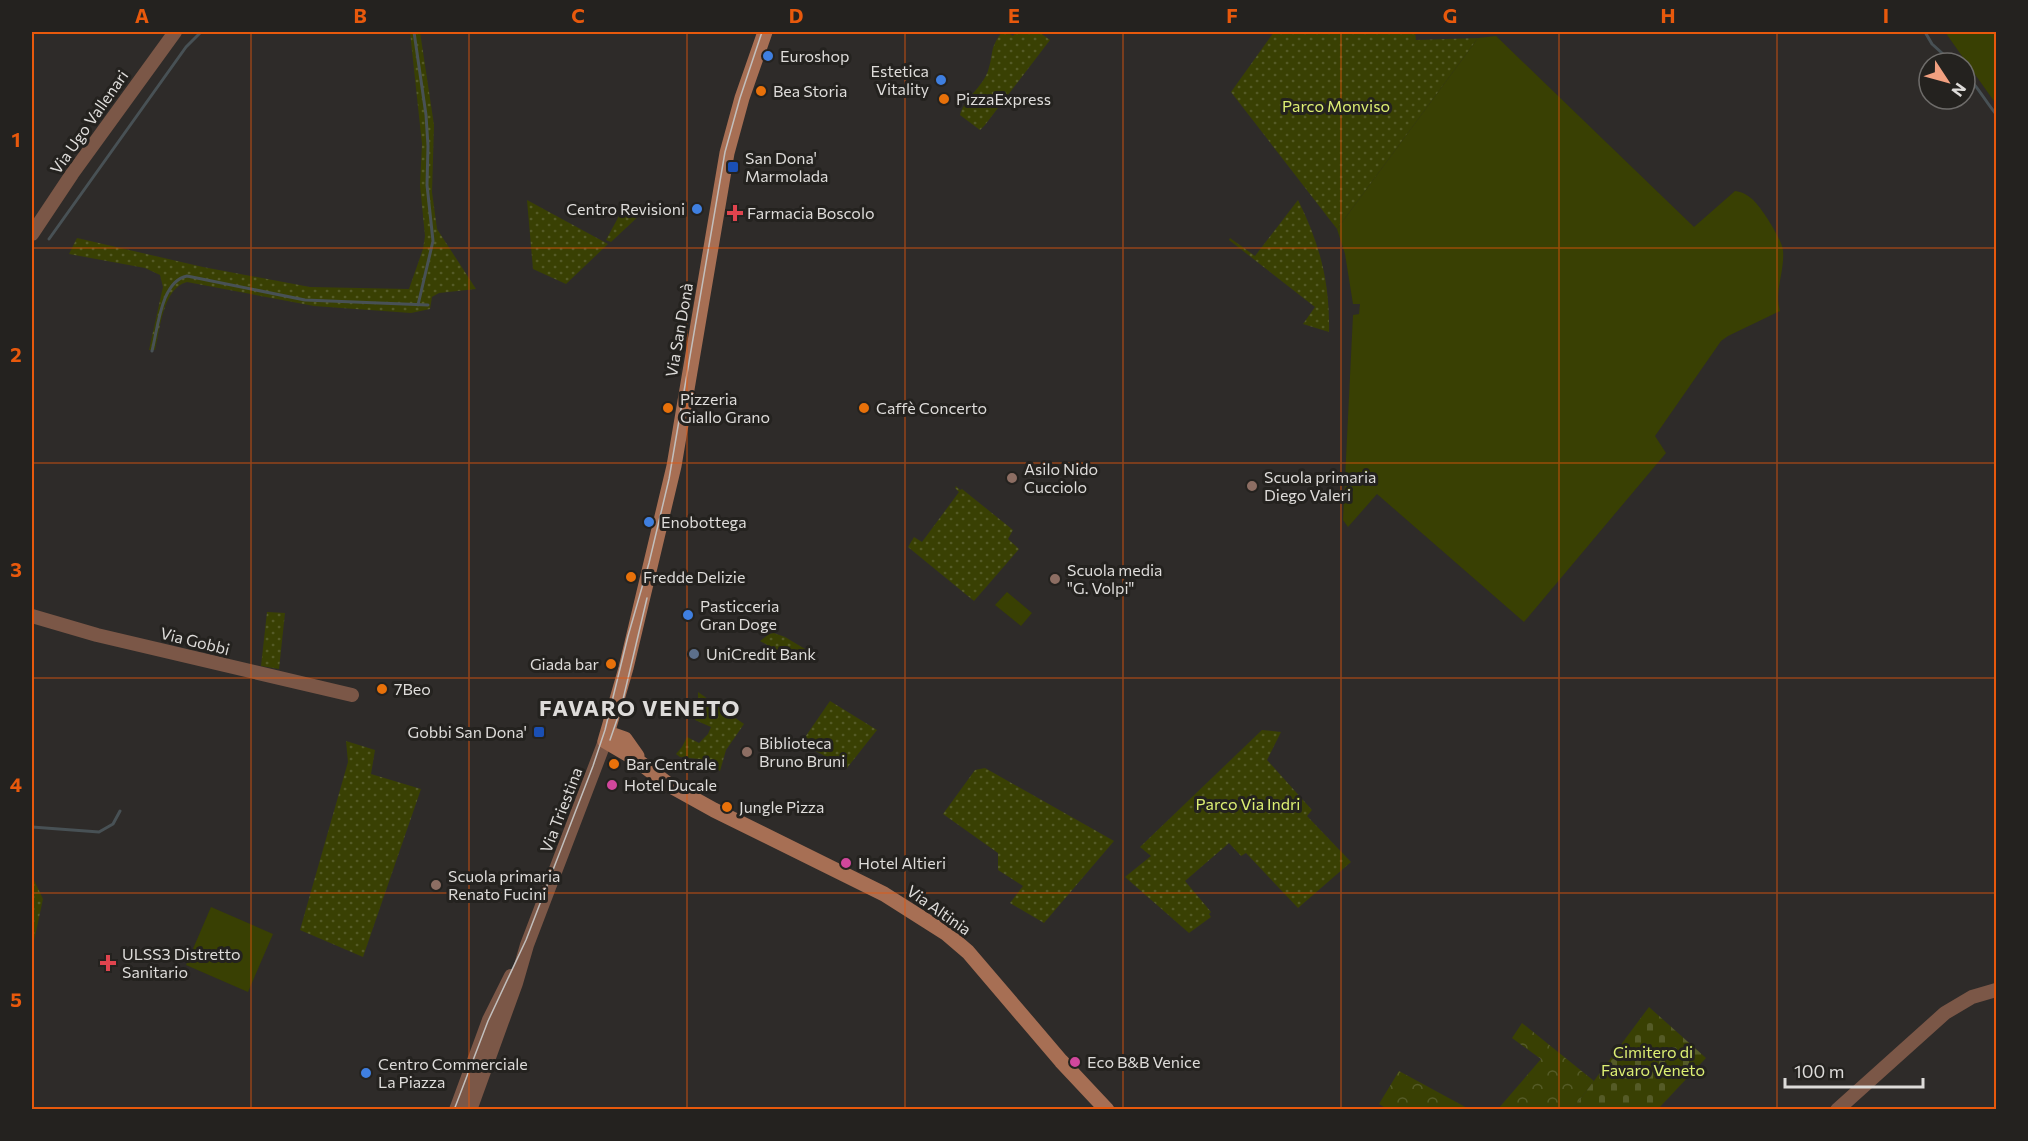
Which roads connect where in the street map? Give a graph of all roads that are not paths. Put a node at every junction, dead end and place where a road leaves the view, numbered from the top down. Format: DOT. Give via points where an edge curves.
graph roads {
  1 [pos="175,32"];
  2 [pos="765,32"];
  3 [pos="32,234"];
  4 [pos="32,616"];
  5 [pos="352,695"];
  6 [pos="616,707"];
  7 [pos="604,743"];
  8 [pos="633,748"];
  9 [pos="642,764"];
  10 [pos="527,945"];
  11 [pos="516,983"];
  12 [pos="1996,990"];
  13 [pos="492,1014"];
  14 [pos="488,1060"];
  15 [pos="456,1110"];
  16 [pos="470,1110"];
  17 [pos="1107,1110"];
  18 [pos="1837,1110"];
  1 -- 3 [label="street, Via Ugo Vallenari"];
  2 -- 6 [label="main road, Via San Donà" via="727,153 674,466"];
  4 -- 5 [label="street, Via Gobbi"];
  6 -- 7 [label="main road, Via San Donà"];
  6 -- 8 [label="main road"];
  7 -- 8 [label="main road" via="622,737"];
  7 -- 9 [label="main road, Via Altinia"];
  7 -- 10 [label="street, Via Triestina"];
  8 -- 9 [label="main road"];
  9 -- 17 [label="main road, Via Altinia" via="674,788 884,894 947,934 968,952"];
  10 -- 11 [label="street, Via Triestina"];
  10 -- 13 [label="street, Via Triestina"];
  11 -- 13 [label="street, Via Triestina" via="501,1010"];
  11 -- 14 [label="street, Via Triestina"];
  12 -- 18 [label="street" via="1972,997 1945,1013"];
  13 -- 14 [label="street, Via Triestina" via="495,1024"];
  13 -- 15 [label="street, Via Triestina"];
  14 -- 16 [label="street, Via Triestina"];
}
